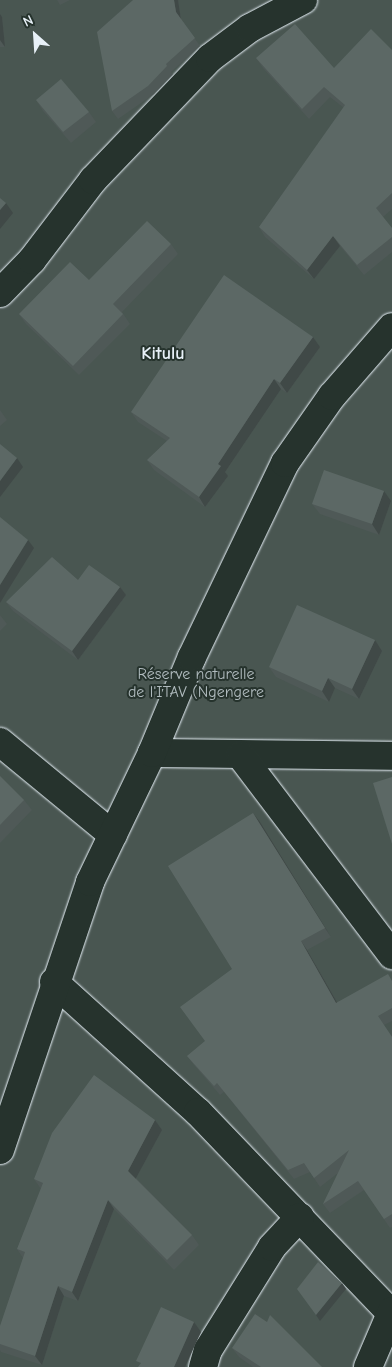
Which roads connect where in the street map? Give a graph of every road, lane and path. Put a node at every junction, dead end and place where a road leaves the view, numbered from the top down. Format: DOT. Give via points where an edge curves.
graph roads {
  1 [pos="303,0"];
  2 [pos="0,293"];
  3 [pos="392,327"];
  4 [pos="4,751"];
  5 [pos="152,754"];
  6 [pos="241,756"];
  7 [pos="392,756"];
  8 [pos="113,835"];
  9 [pos="392,955"];
  10 [pos="54,982"];
  11 [pos="0,1150"];
  12 [pos="300,1217"];
  13 [pos="391,1313"];
  14 [pos="203,1367"];
  15 [pos="368,1367"];
  1 -- 2 [label="street" via="250,28 210,58 93,180 32,260"];
  3 -- 5 [label="street" via="332,396 285,463 192,657"];
  4 -- 8 [label="street"];
  5 -- 6 [label="street"];
  5 -- 8 [label="street"];
  6 -- 7 [label="street"];
  6 -- 9 [label="street"];
  8 -- 10 [label="street" via="90,882"];
  10 -- 11 [label="street"];
  10 -- 12 [label="street" via="198,1112"];
  12 -- 13 [label="street"];
  12 -- 14 [label="street" via="272,1247 208,1350"];
  13 -- 15 [label="street"];
}
